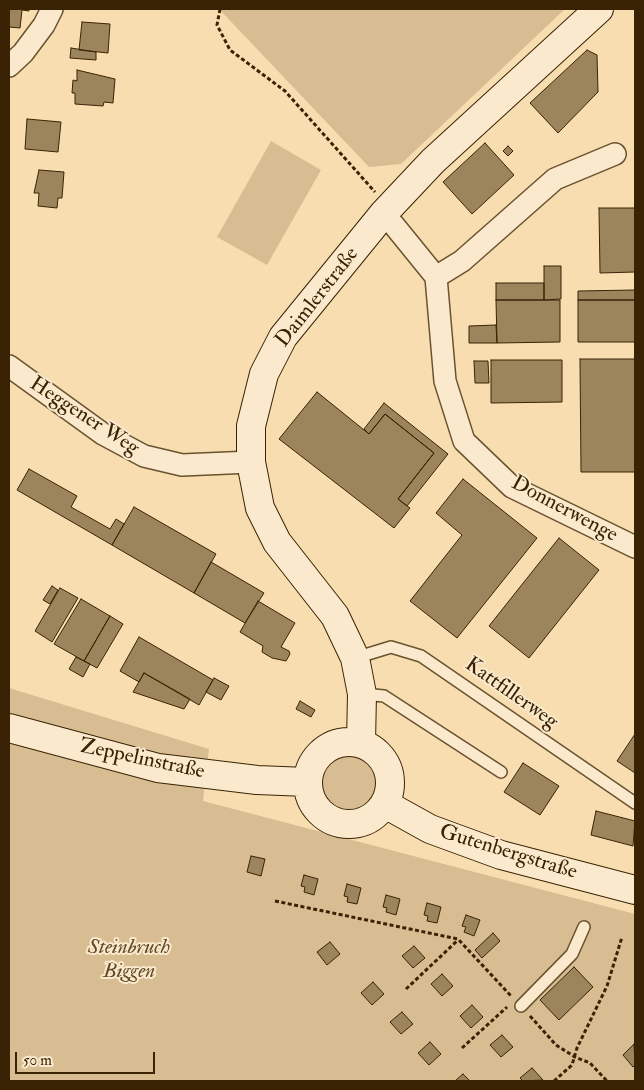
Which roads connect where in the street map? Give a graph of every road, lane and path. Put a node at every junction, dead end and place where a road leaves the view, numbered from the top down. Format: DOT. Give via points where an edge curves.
graph roads {
  1 [pos="52,9"];
  2 [pos="220,9"];
  3 [pos="599,9"];
  4 [pos="9,66"];
  5 [pos="615,154"];
  6 [pos="384,201"];
  7 [pos="436,277"];
  8 [pos="9,366"];
  9 [pos="251,462"];
  10 [pos="635,547"];
  11 [pos="356,658"];
  12 [pos="362,694"];
  13 [pos="9,728"];
  14 [pos="361,743"];
  15 [pos="501,772"];
  16 [pos="307,782"];
  17 [pos="635,803"];
  18 [pos="385,804"];
  19 [pos="635,890"];
  20 [pos="274,901"];
  21 [pos="584,927"];
  22 [pos="622,937"];
  23 [pos="458,939"];
  24 [pos="406,989"];
  25 [pos="518,1003"];
  26 [pos="462,1048"];
  27 [pos="575,1058"];
  28 [pos="554,1081"];
  29 [pos="607,1081"];
  1 -- 4 [label="street" via="28,46"];
  2 -- 6 [label="path" via="217,25 230,50 285,90"];
  3 -- 6 [label="main road, Daimlerstraße" via="433,161"];
  5 -- 7 [label="street" via="555,179 462,261"];
  6 -- 7 [label="street"];
  6 -- 9 [label="main road, Daimlerstraße" via="283,337 264,374 251,426"];
  7 -- 10 [label="street, Donnerwenge" via="445,381 464,441 512,486"];
  8 -- 9 [label="street, Heggener Weg" via="103,434 144,456 182,465"];
  9 -- 11 [label="main road, Daimlerstraße" via="260,508 277,542 335,616"];
  11 -- 12 [label="main road, Daimlerstraße"];
  11 -- 17 [label="lane, Kattfillerweg" via="391,647 421,656"];
  12 -- 14 [label="main road, Daimlerstraße"];
  12 -- 15 [label="lane" via="384,696"];
  13 -- 16 [label="main road, Zeppelinstraße" via="158,768 257,780"];
  14 -- 16 [label="main road" via="336,743 324,749 316,758"];
  14 -- 18 [label="main road" via="382,757 388,768 389,793"];
  16 -- 18 [label="main road" via="309,796 316,808 338,823 364,822"];
  18 -- 19 [label="main road, Gutenbergstraße" via="430,829 501,855"];
  20 -- 23 [label="path"];
  21 -- 25 [label="lane" via="572,954"];
  22 -- 27 [label="path" via="607,986"];
  23 -- 24 [label="path"];
  23 -- 25 [label="path"];
  25 -- 26 [label="path"];
  25 -- 27 [label="path" via="556,1045"];
  27 -- 28 [label="path" via="572,1065"];
  27 -- 29 [label="path" via="590,1063"];
}
